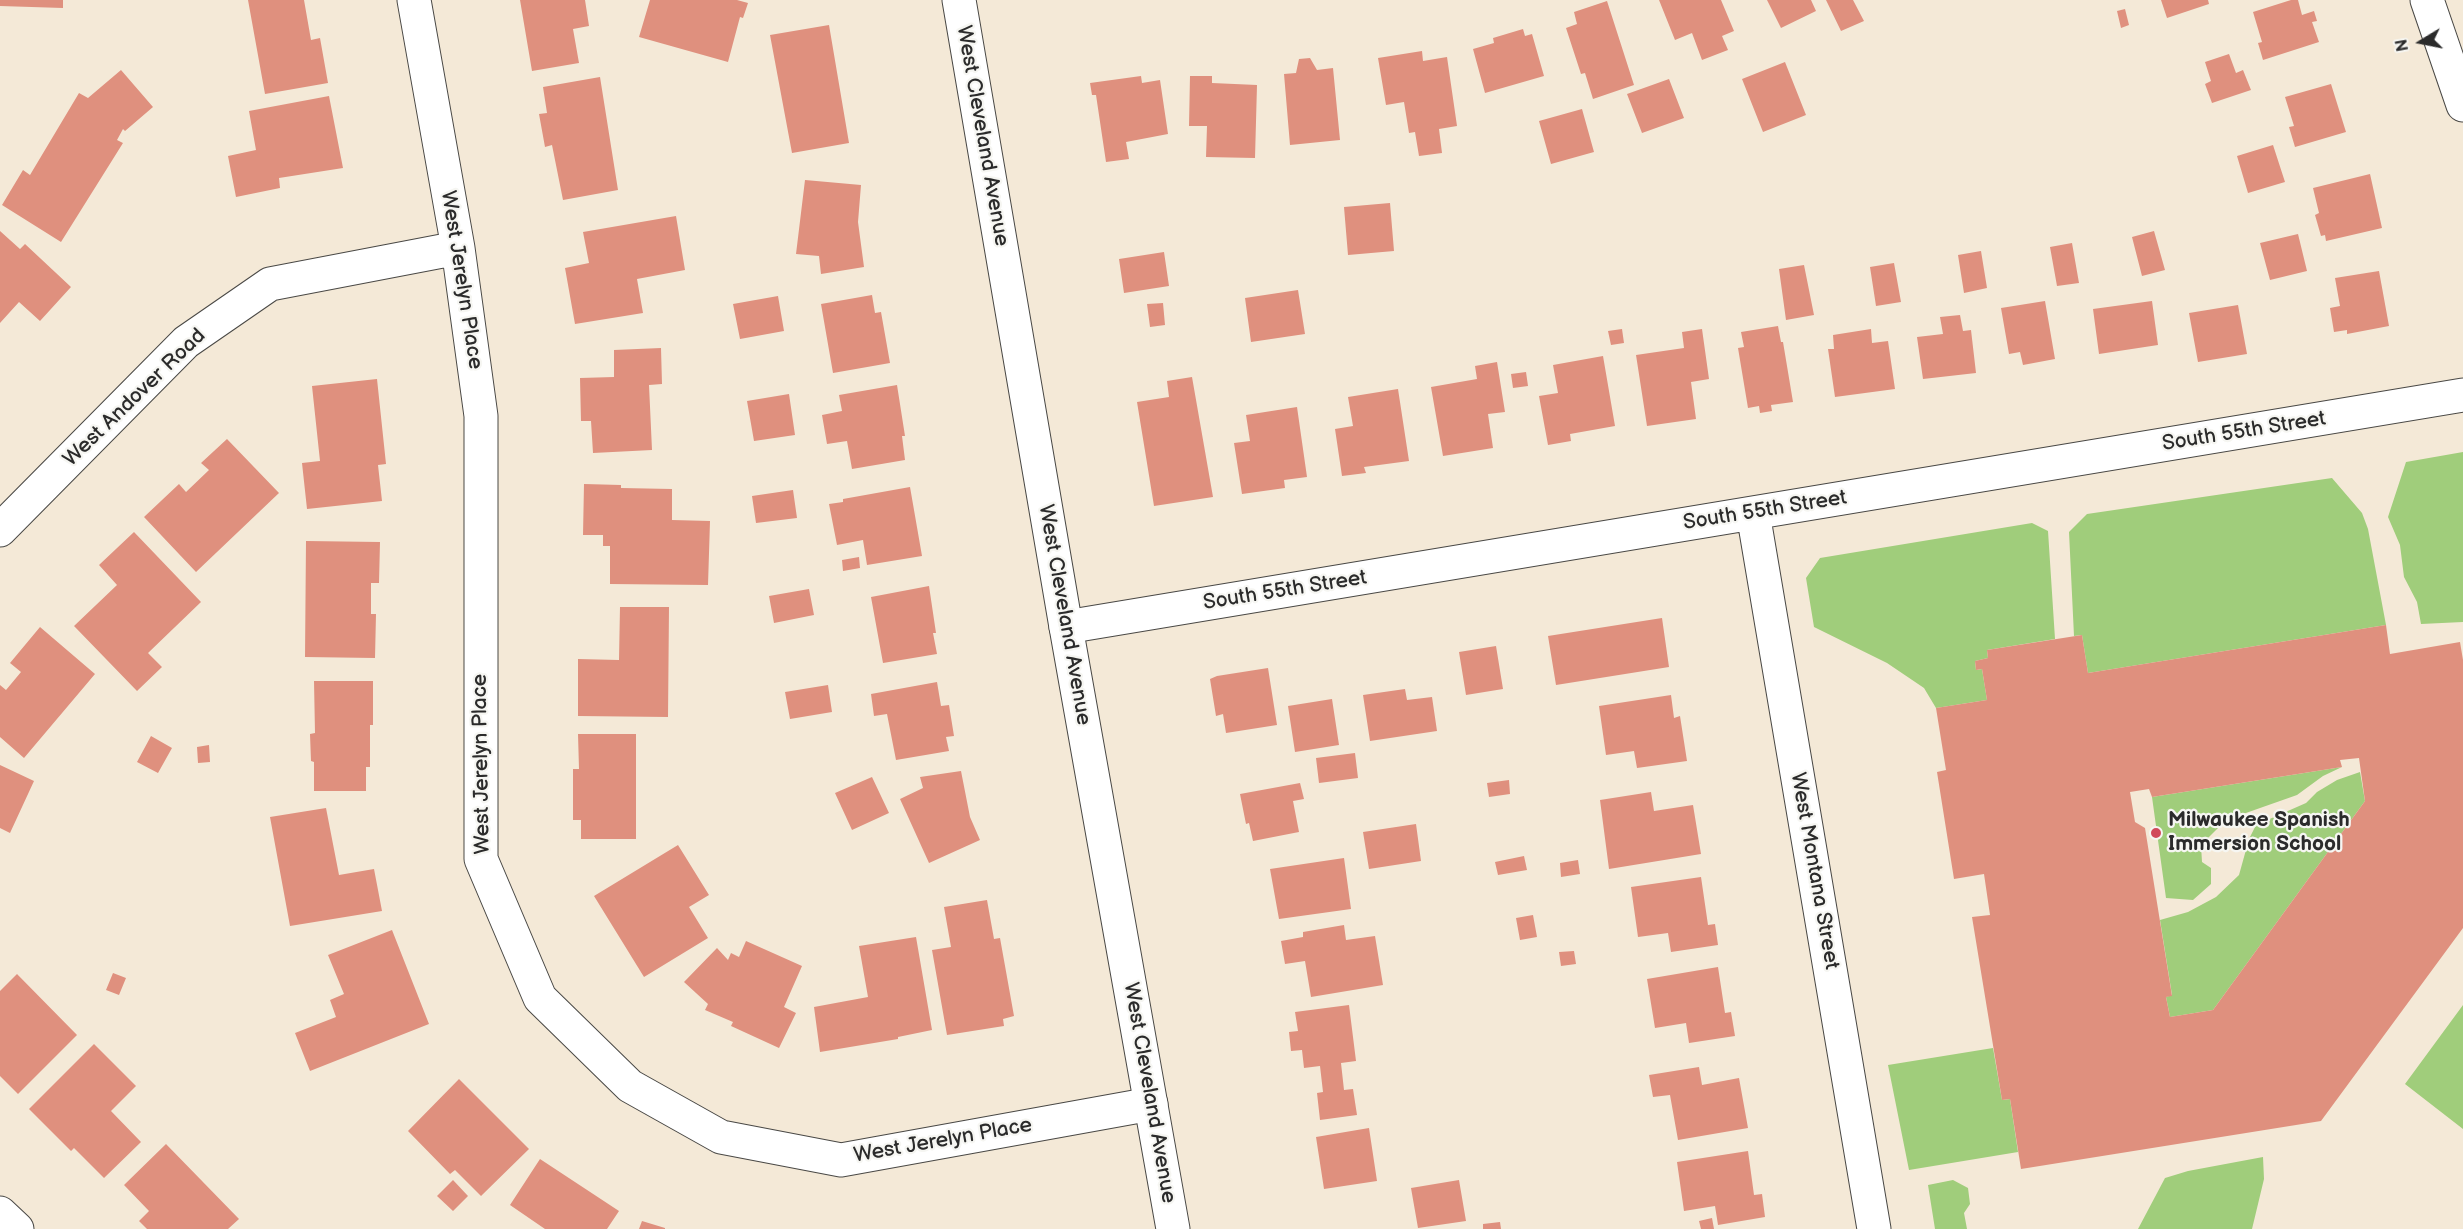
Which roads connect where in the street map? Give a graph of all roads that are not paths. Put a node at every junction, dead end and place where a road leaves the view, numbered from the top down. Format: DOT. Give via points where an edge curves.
graph roads {
  1 [pos="414,0"];
  2 [pos="959,0"];
  3 [pos="2427,0"];
  4 [pos="2463,105"];
  5 [pos="458,248"];
  6 [pos="2463,395"];
  7 [pos="1753,513"];
  8 [pos="0,530"];
  9 [pos="1066,627"];
  10 [pos="1152,1104"];
  11 [pos="0,1213"];
  12 [pos="16,1229"];
  13 [pos="1173,1229"];
  14 [pos="1874,1229"];
  1 -- 5 [label="street, West Jerelyn Place"];
  2 -- 9 [label="street, West Cleveland Avenue"];
  3 -- 4 [label="street"];
  5 -- 8 [label="street, West Andover Road" via="270,284 186,342"];
  5 -- 10 [label="street, West Jerelyn Place" via="481,416 481,859 540,998 630,1086 721,1137 841,1160"];
  6 -- 7 [label="street, South 55th Street"];
  7 -- 9 [label="street, South 55th Street"];
  7 -- 14 [label="street, West Montana Street"];
  9 -- 10 [label="street, West Cleveland Avenue"];
  10 -- 13 [label="street, West Cleveland Avenue"];
  11 -- 12 [label="street"];
}
